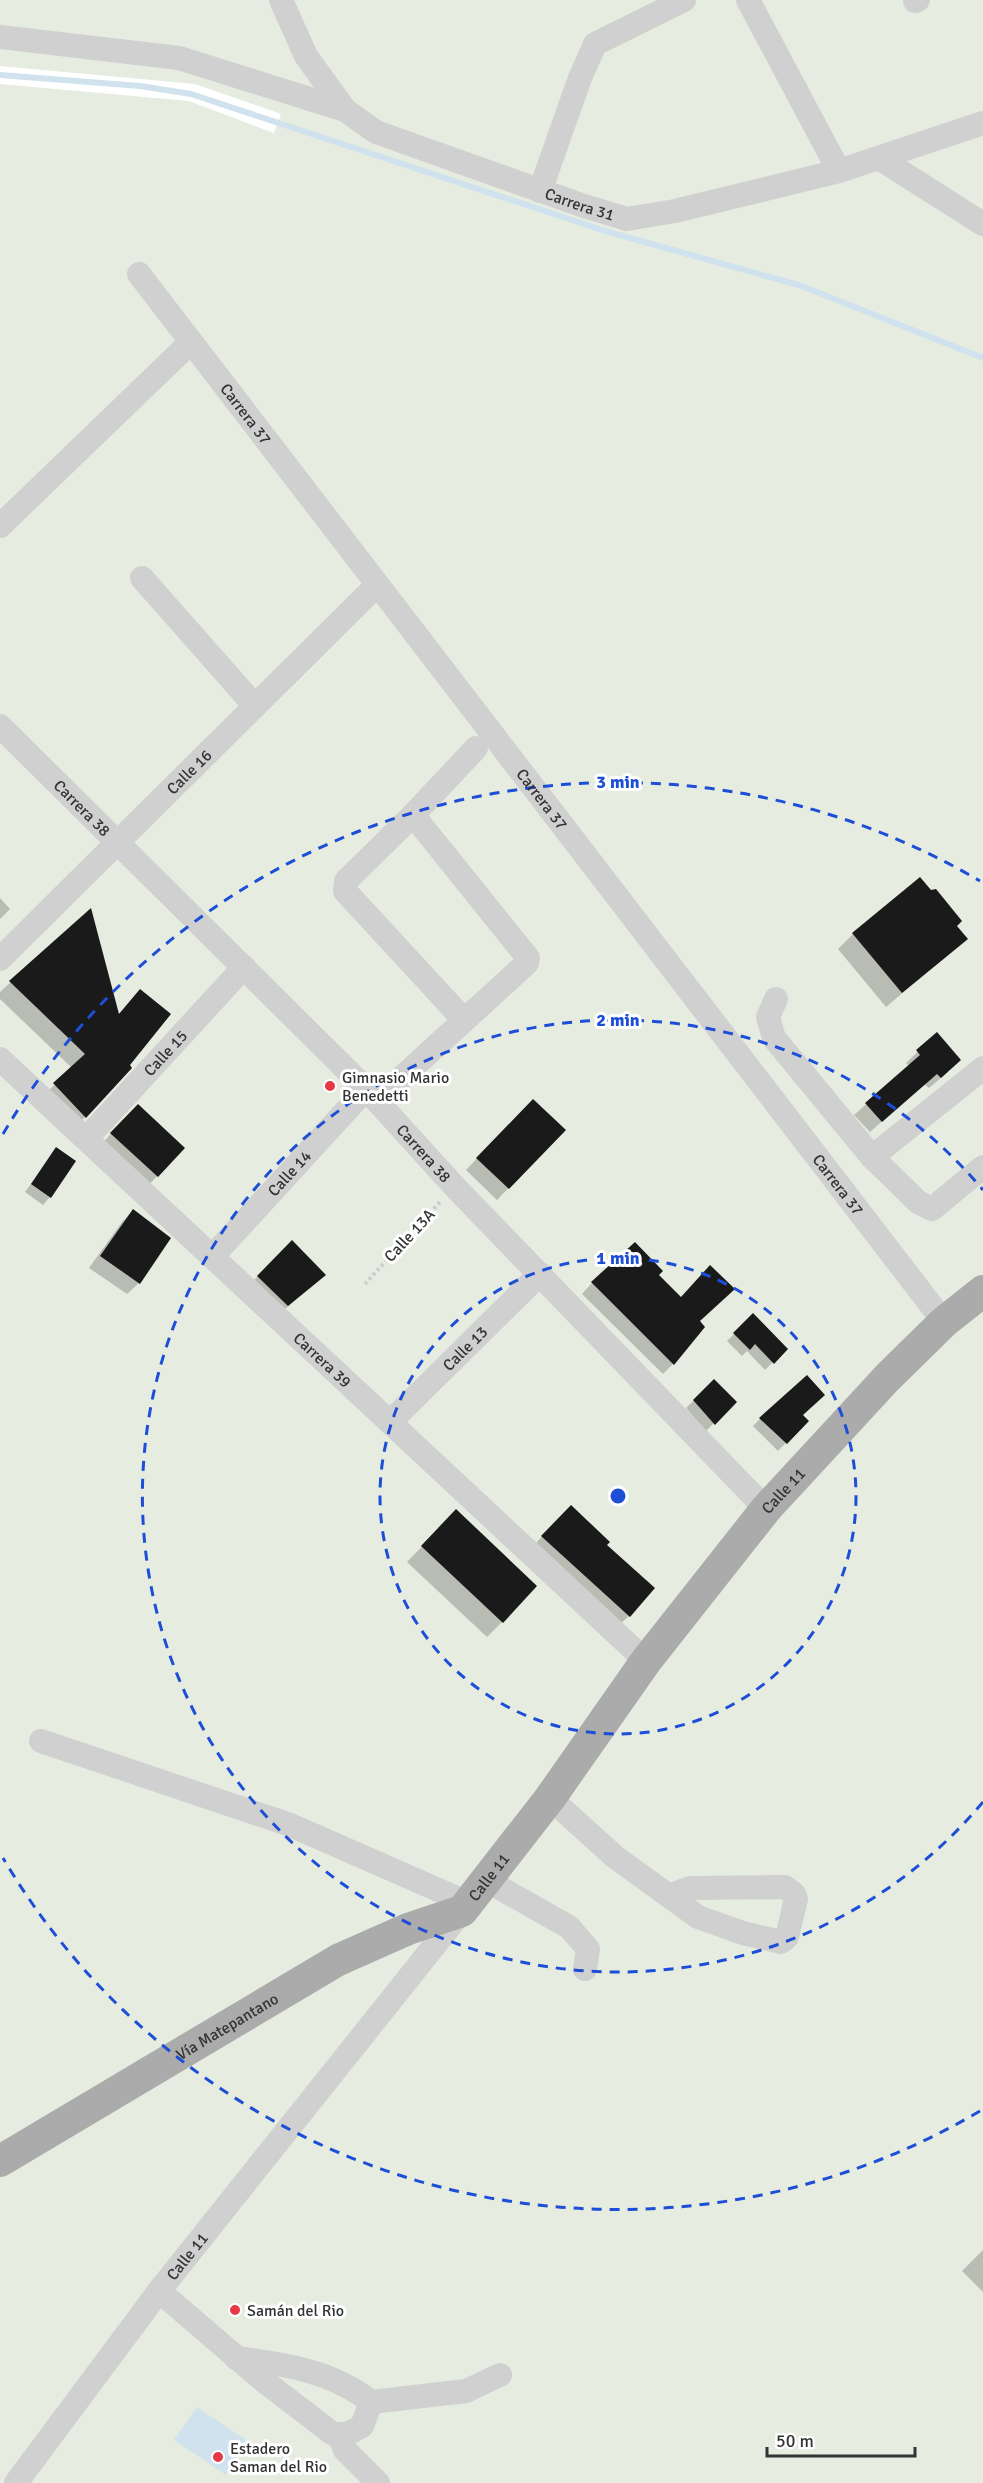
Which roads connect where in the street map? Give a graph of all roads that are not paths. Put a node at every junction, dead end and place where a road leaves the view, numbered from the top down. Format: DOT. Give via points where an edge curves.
graph roads {
  1 [pos="281,0"];
  2 [pos="684,0"];
  3 [pos="748,0"];
  4 [pos="0,37"];
  5 [pos="345,110"];
  6 [pos="983,123"];
  7 [pos="879,158"];
  8 [pos="839,171"];
  9 [pos="540,191"];
  10 [pos="983,224"];
  11 [pos="139,274"];
  12 [pos="191,342"];
  13 [pos="0,526"];
  14 [pos="142,578"];
  15 [pos="377,585"];
  16 [pos="255,706"];
  17 [pos="0,726"];
  18 [pos="476,748"];
  19 [pos="413,815"];
  20 [pos="117,843"];
  21 [pos="0,959"];
  22 [pos="244,967"];
  23 [pos="776,999"];
  24 [pos="464,1020"];
  25 [pos="0,1059"];
  26 [pos="979,1080"];
  27 [pos="373,1096"];
  28 [pos="86,1139"];
  29 [pos="872,1157"];
  30 [pos="983,1167"];
  31 [pos="212,1257"];
  32 [pos="540,1274"];
  33 [pos="983,1291"];
  34 [pos="944,1322"];
  35 [pos="390,1422"];
  36 [pos="766,1509"];
  37 [pos="646,1661"];
  38 [pos="41,1741"];
  39 [pos="550,1798"];
  40 [pos="669,1896"];
  41 [pos="472,1898"];
  42 [pos="585,1969"];
  43 [pos="0,2161"];
  44 [pos="159,2291"];
  45 [pos="236,2358"];
  46 [pos="500,2375"];
  47 [pos="371,2402"];
  48 [pos="339,2434"];
  49 [pos="21,2481"];
  50 [pos="378,2483"];
  1 -- 5 [label="street, Carrera 31" via="306,56"];
  2 -- 9 [label="street" via="595,44"];
  3 -- 8 [label="street"];
  4 -- 5 [label="street" via="179,58"];
  5 -- 9 [label="street, Carrera 31" via="376,132"];
  6 -- 7 [label="street, Carrera 31"];
  7 -- 8 [label="street, Carrera 31"];
  7 -- 10 [label="street"];
  8 -- 9 [label="street, Carrera 31" via="627,219"];
  11 -- 12 [label="street, Carrera 37"];
  12 -- 13 [label="street"];
  12 -- 15 [label="street, Carrera 37"];
  14 -- 16 [label="street"];
  15 -- 16 [label="street, Calle 16"];
  15 -- 34 [label="street, Carrera 37"];
  16 -- 20 [label="street, Calle 16"];
  17 -- 20 [label="street, Carrera 38"];
  18 -- 19 [label="street"];
  19 -- 24 [label="street, Calle 14" via="528,958"];
  19 -- 24 [label="street" via="346,881 345,891"];
  20 -- 21 [label="street, Calle 16"];
  20 -- 22 [label="street, Carrera 38"];
  22 -- 27 [label="street, Carrera 38"];
  22 -- 28 [label="street, Calle 15"];
  23 -- 29 [label="street" via="768,1017 774,1038"];
  24 -- 27 [label="street, Calle 14" via="398,1081"];
  25 -- 28 [label="street, Carrera 39"];
  26 -- 29 [label="street"];
  27 -- 31 [label="street, Calle 14"];
  27 -- 32 [label="street, Carrera 38"];
  28 -- 31 [label="street, Carrera 39"];
  29 -- 30 [label="street" via="918,1202 932,1209"];
  31 -- 35 [label="street, Carrera 39"];
  32 -- 35 [label="street, Calle 13"];
  32 -- 36 [label="street, Carrera 38"];
  33 -- 34 [label="main road, Calle 11"];
  34 -- 36 [label="main road, Calle 11"];
  35 -- 37 [label="street, Carrera 39"];
  36 -- 37 [label="main road, Calle 11"];
  37 -- 39 [label="main road, Calle 11"];
  38 -- 41 [label="street" via="288,1824"];
  39 -- 40 [label="street" via="615,1857"];
  39 -- 41 [label="main road, Calle 11"];
  40 -- 40 [label="street" via="698,1917 781,1942 787,1937 796,1899 785,1887 690,1888"];
  41 -- 42 [label="street" via="569,1927 588,1949"];
  41 -- 43 [label="main road, Vía Matepantano" via="338,1960"];
  41 -- 44 [label="street, Calle 11"];
  44 -- 45 [label="street"];
  44 -- 49 [label="street, Calle 11"];
  45 -- 47 [label="street" via="298,2366 354,2388"];
  45 -- 48 [label="street" via="333,2434"];
  46 -- 47 [label="street" via="466,2391"];
  47 -- 48 [label="street" via="362,2426"];
  48 -- 50 [label="street" via="345,2450"];
}
